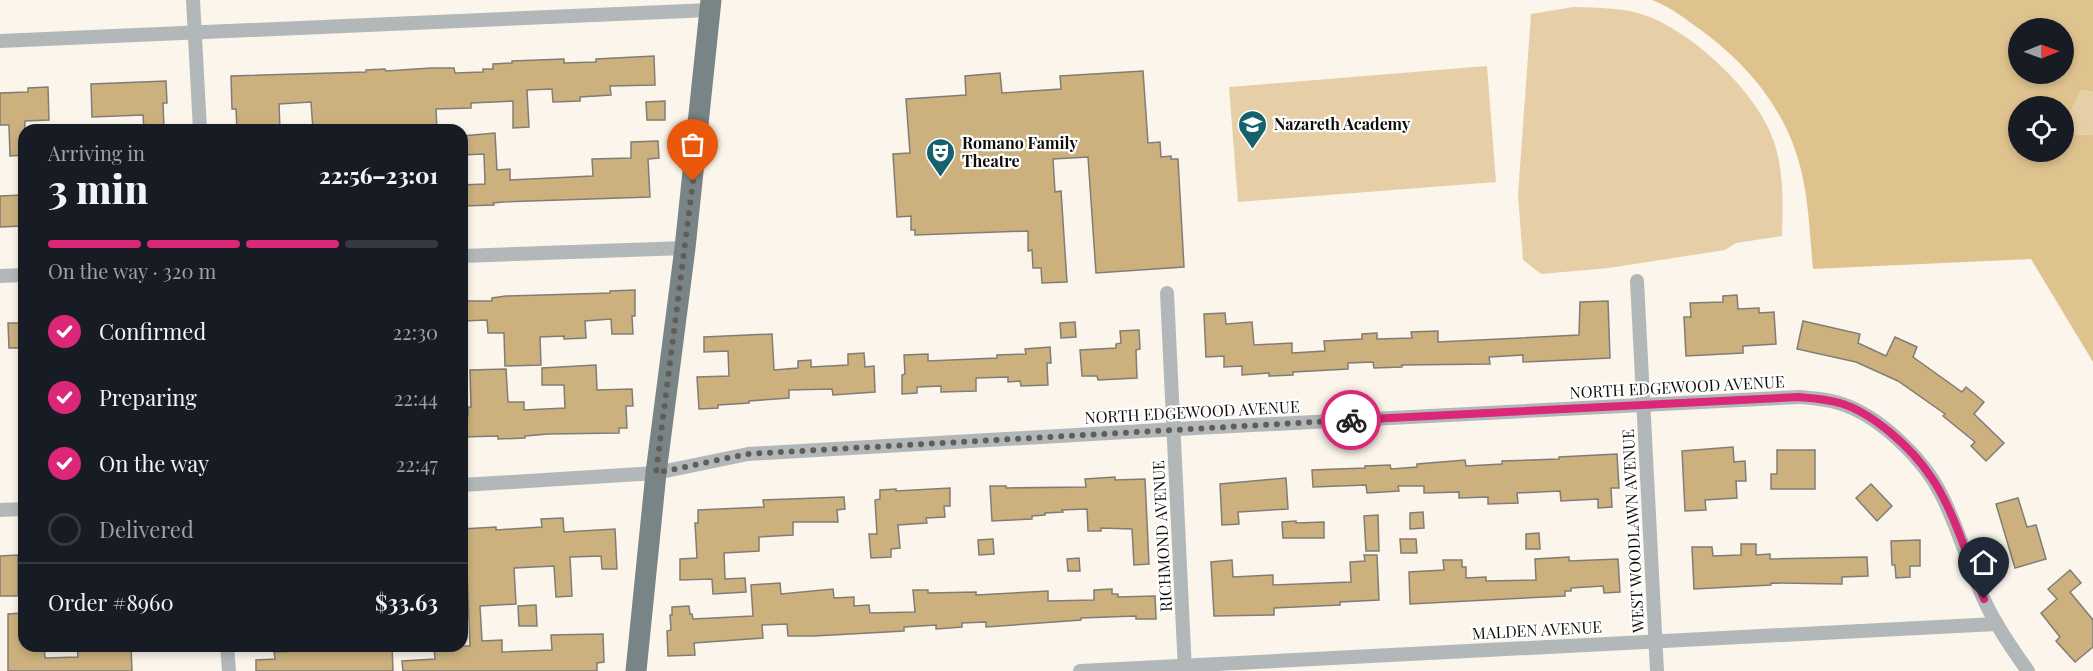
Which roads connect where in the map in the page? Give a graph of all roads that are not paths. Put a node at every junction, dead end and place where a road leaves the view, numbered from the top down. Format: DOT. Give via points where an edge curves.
graph roads {
  1 [pos="193,0"];
  2 [pos="711,5"];
  3 [pos="195,31"];
  4 [pos="0,41"];
  5 [pos="200,124"];
  6 [pos="685,248"];
  7 [pos="468,256"];
  8 [pos="18,275"];
  9 [pos="0,276"];
  10 [pos="1637,281"];
  11 [pos="1167,292"];
  12 [pos="1643,405"];
  13 [pos="1174,429"];
  14 [pos="656,473"];
  15 [pos="468,485"];
  16 [pos="18,509"];
  17 [pos="0,510"];
  18 [pos="1996,624"];
  19 [pos="1656,641"];
  20 [pos="227,652"];
  21 [pos="1185,668"];
  22 [pos="229,671"];
  23 [pos="636,671"];
  24 [pos="1080,671"];
  25 [pos="1657,671"];
  26 [pos="2028,671"];
  1 -- 3 [label="street"];
  2 -- 3 [label="street"];
  2 -- 6 [label="main road"];
  3 -- 4 [label="street"];
  3 -- 5 [label="street"];
  6 -- 7 [label="street"];
  6 -- 14 [label="main road"];
  8 -- 9 [label="street"];
  10 -- 12 [label="street, WEST WOODLAWN AVENUE"];
  11 -- 13 [label="street, RICHMOND AVENUE"];
  12 -- 13 [label="street, NORTH EDGEWOOD AVENUE"];
  12 -- 18 [label="street, NORTH EDGEWOOD AVENUE" via="1799,397 1840,403 1870,419 1899,441 1943,496"];
  12 -- 19 [label="street, WEST WOODLAWN AVENUE"];
  13 -- 14 [label="street, NORTH EDGEWOOD AVENUE" via="747,454"];
  13 -- 21 [label="street, RICHMOND AVENUE"];
  14 -- 15 [label="street, NORTH EDGEWOOD AVENUE"];
  14 -- 23 [label="main road"];
  16 -- 17 [label="street"];
  18 -- 19 [label="street, MALDEN AVENUE"];
  18 -- 26 [label="street, NORTH EDGEWOOD AVENUE"];
  19 -- 21 [label="street, MALDEN AVENUE"];
  19 -- 25 [label="street, WEST WOODLAWN AVENUE"];
  20 -- 22 [label="street"];
  21 -- 24 [label="street, MALDEN AVENUE"];
}
